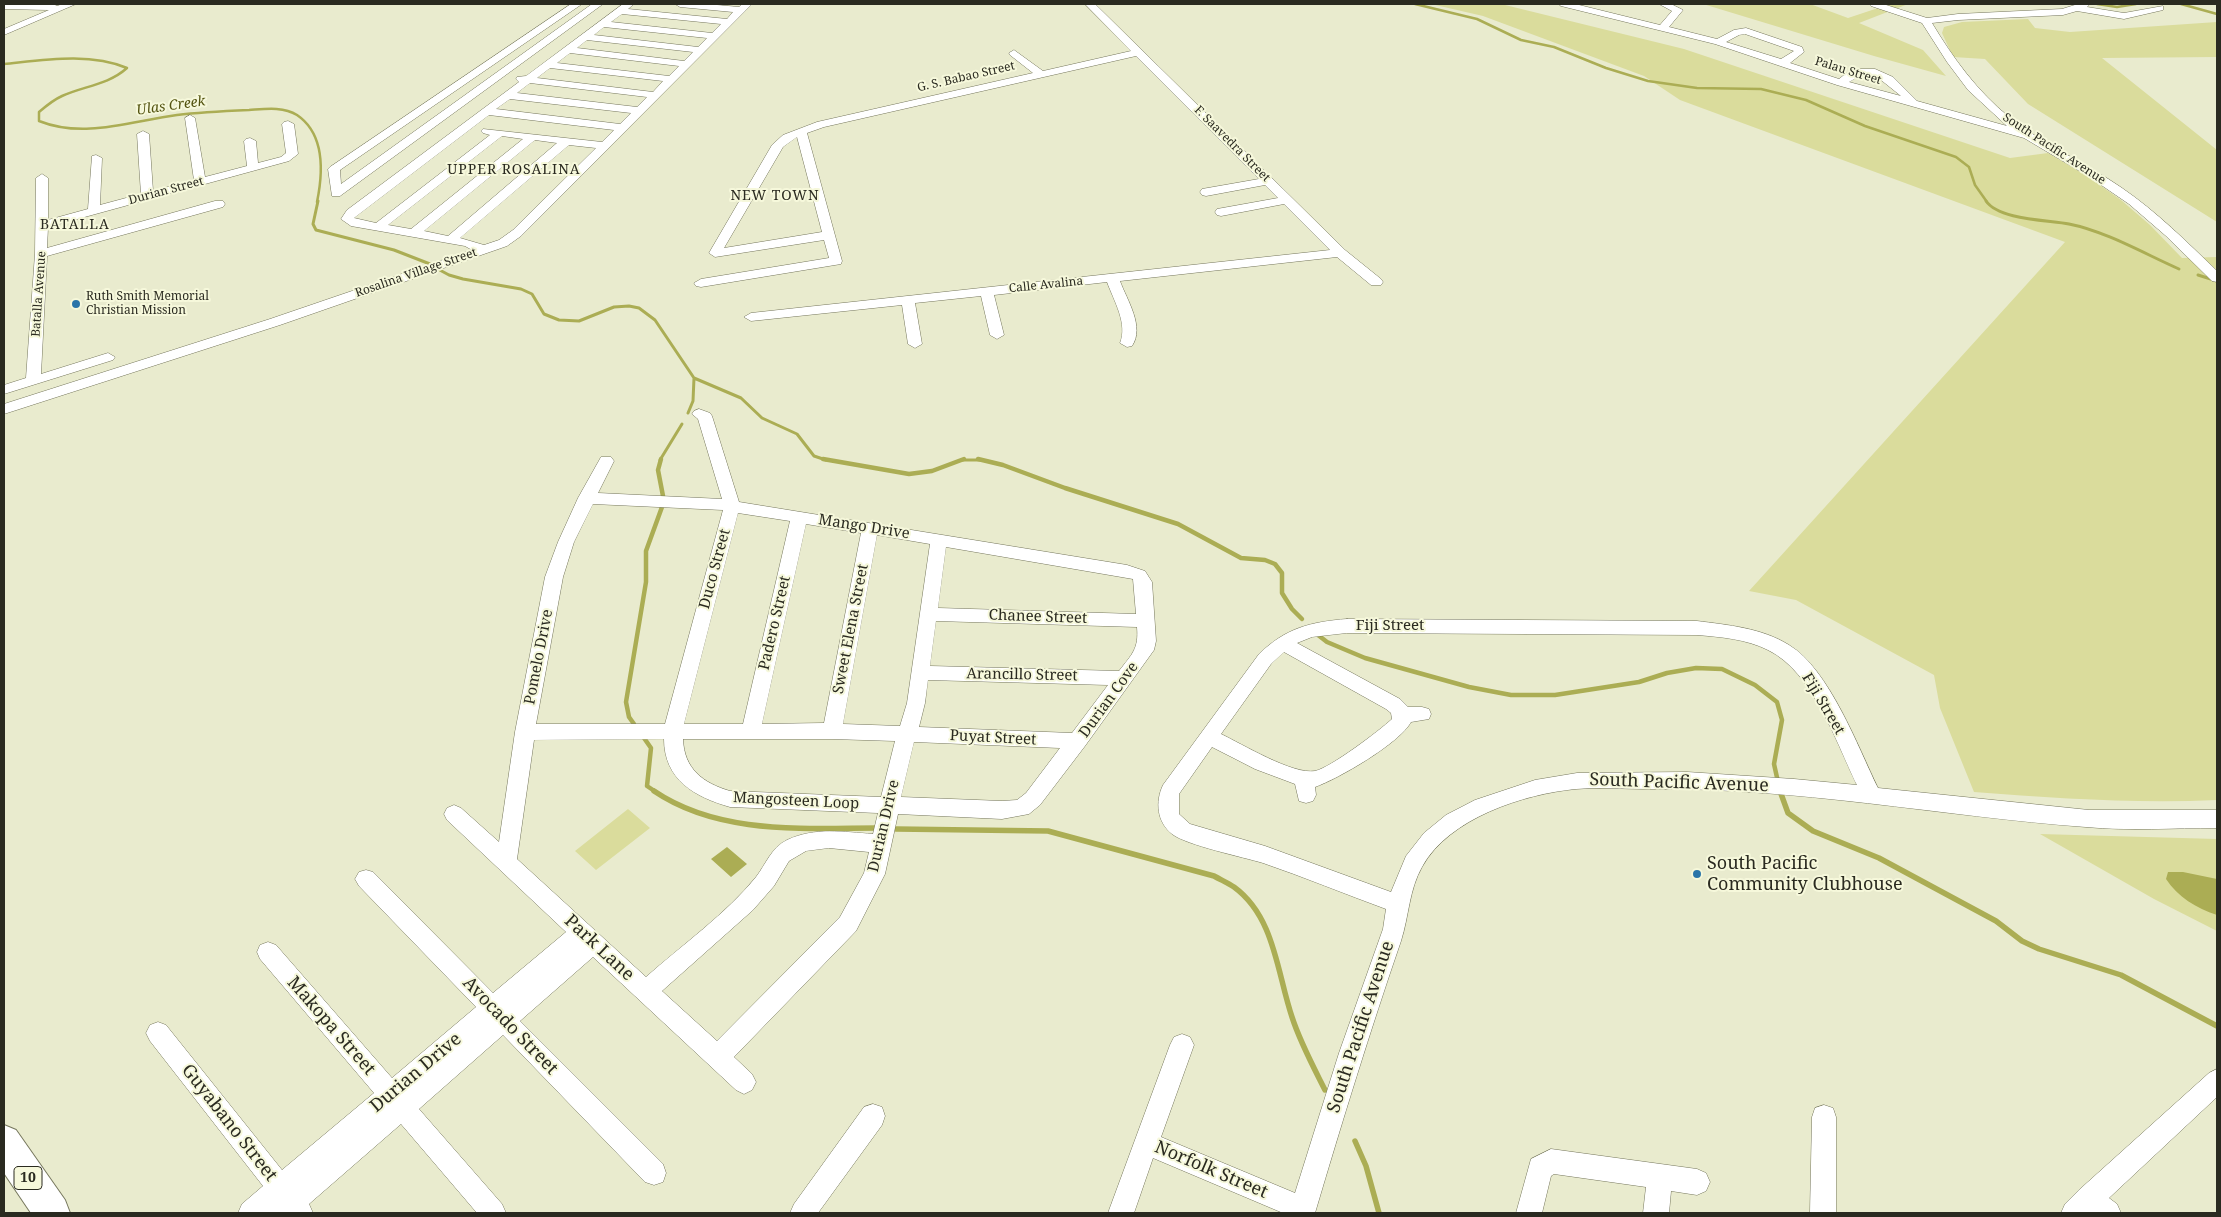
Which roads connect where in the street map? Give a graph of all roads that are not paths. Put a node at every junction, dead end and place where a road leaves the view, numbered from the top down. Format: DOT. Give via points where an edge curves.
graph roads {
  1 [pos="577,4"];
  2 [pos="598,4"];
  3 [pos="629,4"];
  4 [pos="680,4"];
  5 [pos="1090,4"];
  6 [pos="1564,4"];
  7 [pos="1664,4"];
  8 [pos="1874,4"];
  9 [pos="4,6"];
  10 [pos="66,6"];
  11 [pos="2081,6"];
  12 [pos="743,7"];
  13 [pos="2160,8"];
  14 [pos="620,11"];
  15 [pos="1926,21"];
  16 [pos="728,22"];
  17 [pos="603,24"];
  18 [pos="1663,28"];
  19 [pos="4,32"];
  20 [pos="714,36"];
  21 [pos="585,37"];
  22 [pos="1718,42"];
  23 [pos="568,50"];
  24 [pos="700,50"];
  25 [pos="1139,52"];
  26 [pos="1014,53"];
  27 [pos="1782,63"];
  28 [pos="686,64"];
  29 [pos="548,65"];
  30 [pos="1040,73"];
  31 [pos="499,76"];
  32 [pos="528,80"];
  33 [pos="670,80"];
  34 [pos="1841,82"];
  35 [pos="655,95"];
  36 [pos="508,96"];
  37 [pos="1914,104"];
  38 [pos="487,111"];
  39 [pos="639,111"];
  40 [pos="190,118"];
  41 [pos="288,124"];
  42 [pos="464,128"];
  43 [pos="622,128"];
  44 [pos="801,131"];
  45 [pos="499,133"];
  46 [pos="143,134"];
  47 [pos="2027,135"];
  48 [pos="532,137"];
  49 [pos="250,141"];
  50 [pos="567,141"];
  51 [pos="604,146"];
  52 [pos="96,158"];
  53 [pos="253,167"];
  54 [pos="42,178"];
  55 [pos="1269,181"];
  56 [pos="200,182"];
  57 [pos="1206,192"];
  58 [pos="147,196"];
  59 [pos="1287,200"];
  60 [pos="219,204"];
  61 [pos="94,211"];
  62 [pos="1221,212"];
  63 [pos="42,225"];
  64 [pos="378,227"];
  65 [pos="414,234"];
  66 [pos="829,235"];
  67 [pos="450,240"];
  68 [pos="483,250"];
  69 [pos="1340,253"];
  70 [pos="42,254"];
  71 [pos="1112,278"];
  72 [pos="2217,278"];
  73 [pos="1376,282"];
  74 [pos="701,283"];
  75 [pos="987,291"];
  76 [pos="908,300"];
  77 [pos="751,317"];
  78 [pos="997,335"];
  79 [pos="1127,343"];
  80 [pos="915,344"];
  81 [pos="108,357"];
  82 [pos="33,381"];
  83 [pos="4,390"];
  84 [pos="4,409"];
  85 [pos="699,414"];
  86 [pos="606,461"];
  87 [pos="586,498"];
  88 [pos="732,506"];
  89 [pos="799,517"];
  90 [pos="870,528"];
  91 [pos="939,540"];
  92 [pos="1139,575"];
  93 [pos="930,614"];
  94 [pos="1146,621"];
  95 [pos="1283,642"];
  96 [pos="922,673"];
  97 [pos="1123,678"];
  98 [pos="1422,714"];
  99 [pos="1402,715"];
  100 [pos="673,730"];
  101 [pos="751,730"];
  102 [pos="832,730"];
  103 [pos="525,732"];
  104 [pos="907,734"];
  105 [pos="1209,737"];
  106 [pos="1078,741"];
  107 [pos="1872,797"];
  108 [pos="890,806"];
  109 [pos="1022,808"];
  110 [pos="454,814"];
  111 [pos="2217,819"];
  112 [pos="882,844"];
  113 [pos="506,862"];
  114 [pos="366,879"];
  115 [pos="1397,904"];
  116 [pos="588,938"];
  117 [pos="268,952"];
  118 [pos="646,991"];
  119 [pos="498,1014"];
  120 [pos="158,1033"];
  121 [pos="1182,1045"];
  122 [pos="717,1057"];
  123 [pos="2217,1081"];
  124 [pos="744,1082"];
  125 [pos="396,1101"];
  126 [pos="873,1116"];
  127 [pos="1824,1117"];
  128 [pos="4,1142"];
  129 [pos="1147,1143"];
  130 [pos="654,1173"];
  131 [pos="1660,1176"];
  132 [pos="1697,1182"];
  133 [pos="288,1204"];
  134 [pos="2090,1209"];
  135 [pos="1302,1211"];
  136 [pos="52,1213"];
  137 [pos="251,1213"];
  138 [pos="493,1213"];
  139 [pos="803,1213"];
  140 [pos="1121,1213"];
  141 [pos="1529,1213"];
  142 [pos="1656,1213"];
  143 [pos="1823,1213"];
  1 -- 31 [label="street" via="334,169 336,193"];
  2 -- 31 [label="street"];
  3 -- 14 [label="street"];
  4 -- 12 [label="street"];
  5 -- 25 [label="street, F. Saavedra Street"];
  6 -- 18 [label="street, Palau Street"];
  7 -- 18 [label="street" via="1678,10"];
  8 -- 15 [label="street"];
  9 -- 10 [label="street"];
  10 -- 19 [label="street"];
  11 -- 13 [label="street" via="2124,16"];
  11 -- 15 [label="street" via="2047,13"];
  12 -- 16 [label="street, Rosalina Village Street"];
  14 -- 16 [label="street"];
  14 -- 17 [label="street"];
  15 -- 47 [label="street, South Pacific Avenue" via="1963,78 2006,120"];
  16 -- 20 [label="street, Rosalina Village Street"];
  17 -- 20 [label="street"];
  17 -- 21 [label="street"];
  18 -- 22 [label="street, Palau Street"];
  20 -- 24 [label="street, Rosalina Village Street"];
  21 -- 23 [label="street"];
  21 -- 24 [label="street"];
  22 -- 27 [label="street, Palau Street"];
  22 -- 27 [label="street" via="1736,32 1746,31 1798,49 1799,52"];
  23 -- 28 [label="street"];
  23 -- 29 [label="street"];
  24 -- 28 [label="street, Rosalina Village Street"];
  25 -- 30 [label="street, G. S. Babao Street"];
  25 -- 55 [label="street, F. Saavedra Street"];
  26 -- 30 [label="street"];
  27 -- 34 [label="street, Palau Street"];
  28 -- 33 [label="street, Rosalina Village Street"];
  29 -- 32 [label="street"];
  29 -- 33 [label="street"];
  30 -- 44 [label="street, G. S. Babao Street"];
  31 -- 32 [label="street"];
  32 -- 35 [label="street"];
  32 -- 36 [label="street"];
  33 -- 35 [label="street, Rosalina Village Street"];
  34 -- 37 [label="street, Palau Street"];
  34 -- 37 [label="street" via="1856,71 1867,70 1892,81"];
  35 -- 39 [label="street, Rosalina Village Street"];
  36 -- 38 [label="street"];
  36 -- 39 [label="street"];
  37 -- 47 [label="street, Palau Street"];
  38 -- 42 [label="street"];
  38 -- 43 [label="street"];
  39 -- 43 [label="street, Rosalina Village Street"];
  40 -- 56 [label="street"];
  41 -- 53 [label="street, Durian Street" via="292,154"];
  42 -- 45 [label="street"];
  42 -- 64 [label="street" via="347,219"];
  43 -- 51 [label="street, Rosalina Village Street"];
  44 -- 66 [label="street"];
  44 -- 66 [label="street, G. S. Babao Street" via="778,145 716,253"];
  45 -- 48 [label="street"];
  45 -- 64 [label="street"];
  46 -- 58 [label="street"];
  47 -- 72 [label="street, South Pacific Avenue" via="2140,206"];
  48 -- 50 [label="street"];
  48 -- 65 [label="street"];
  49 -- 53 [label="street"];
  50 -- 51 [label="street"];
  50 -- 67 [label="street"];
  51 -- 68 [label="street, Rosalina Village Street" via="516,233 503,243"];
  52 -- 61 [label="street"];
  53 -- 56 [label="street, Durian Street"];
  54 -- 63 [label="street, Batalla Avenue"];
  55 -- 57 [label="street"];
  55 -- 59 [label="street, F. Saavedra Street"];
  56 -- 58 [label="street, Durian Street"];
  58 -- 61 [label="street, Durian Street"];
  59 -- 62 [label="street"];
  59 -- 69 [label="street, F. Saavedra Street"];
  60 -- 70 [label="street"];
  61 -- 63 [label="street, Durian Street"];
  63 -- 70 [label="street, Batalla Avenue"];
  64 -- 65 [label="street"];
  65 -- 67 [label="street"];
  66 -- 74 [label="street" via="836,261"];
  67 -- 68 [label="street"];
  68 -- 84 [label="street, Rosalina Village Street" via="275,322"];
  69 -- 71 [label="street, Calle Avalina"];
  69 -- 73 [label="street, F. Saavedra Street"];
  70 -- 82 [label="street, Batalla Avenue"];
  71 -- 75 [label="street, Calle Avalina"];
  71 -- 79 [label="street" via="1130,326"];
  75 -- 76 [label="street, Calle Avalina"];
  75 -- 78 [label="street"];
  76 -- 77 [label="street, Calle Avalina"];
  76 -- 80 [label="street"];
  81 -- 82 [label="street"];
  82 -- 83 [label="street"];
  85 -- 88 [label="street" via="705,416"];
  86 -- 87 [label="street, Pomelo Drive"];
  87 -- 88 [label="street, Mango Drive"];
  87 -- 103 [label="street, Pomelo Drive" via="563,548 554,577"];
  88 -- 89 [label="street, Mango Drive"];
  88 -- 100 [label="street, Duco Street"];
  89 -- 90 [label="street, Mango Drive"];
  89 -- 101 [label="street, Padero Street"];
  90 -- 91 [label="street, Mango Drive"];
  90 -- 102 [label="street, Sweet Elena Street"];
  91 -- 92 [label="street, Mango Drive" via="1127,570"];
  91 -- 93 [label="street, Durian Drive"];
  92 -- 94 [label="street, Durian Cove" via="1143,582"];
  93 -- 94 [label="street, Chanee Street"];
  93 -- 96 [label="street, Durian Drive"];
  94 -- 97 [label="street, Durian Cove" via="1145,650"];
  95 -- 99 [label="street" via="1393,704"];
  95 -- 105 [label="street, Fiji Street" via="1265,659"];
  95 -- 107 [label="street, Fiji Street" via="1311,629 1348,626 1697,628 1734,632 1786,651 1800,666 1816,686"];
  96 -- 97 [label="street, Arancillo Street"];
  96 -- 104 [label="street, Durian Drive"];
  97 -- 106 [label="street, Durian Cove"];
  98 -- 99 [label="street"];
  99 -- 105 [label="street" via="1398,726 1305,787 1294,777"];
  100 -- 101 [label="street"];
  100 -- 103 [label="street"];
  100 -- 108 [label="street, Mangosteen Loop" via="673,749 682,771 694,785 712,795 730,799"];
  101 -- 102 [label="street"];
  102 -- 104 [label="street"];
  103 -- 113 [label="street, Pomelo Drive"];
  104 -- 106 [label="street, Puyat Street"];
  104 -- 108 [label="street, Durian Drive"];
  105 -- 115 [label="street, Fiji Street" via="1170,791 1167,801 1169,818 1175,825 1184,831 1265,855"];
  106 -- 109 [label="street, Durian Cove" via="1033,799"];
  107 -- 111 [label="street, South Pacific Avenue" via="2089,819"];
  107 -- 115 [label="street, South Pacific Avenue" via="1794,787 1687,780 1577,781 1526,791 1482,806 1453,821 1430,839 1413,862"];
  108 -- 109 [label="street, Mangosteen Loop"];
  108 -- 112 [label="street, Durian Drive"];
  110 -- 113 [label="street, Park Lane"];
  112 -- 118 [label="street" via="824,839 794,846 781,856 742,907"];
  112 -- 122 [label="street, Durian Drive" via="874,874 848,924"];
  113 -- 116 [label="street, Park Lane"];
  114 -- 119 [label="street, Avocado Street"];
  115 -- 135 [label="street, South Pacific Avenue" via="1394,929"];
  116 -- 118 [label="street, Park Lane"];
  116 -- 119 [label="street, Durian Drive"];
  117 -- 125 [label="street, Makopa Street"];
  118 -- 122 [label="street, Park Lane"];
  119 -- 125 [label="street, Durian Drive"];
  119 -- 130 [label="street, Avocado Street"];
  120 -- 133 [label="street, Guyabano Street"];
  121 -- 129 [label="street, Norfolk Street"];
  122 -- 124 [label="street, Park Lane"];
  123 -- 134 [label="street"];
  125 -- 133 [label="street, Durian Drive"];
  125 -- 138 [label="street, Makopa Street"];
  126 -- 139 [label="street"];
  127 -- 143 [label="street"];
  128 -- 136 [label="highway, 10"];
  129 -- 135 [label="street, Norfolk Street"];
  129 -- 140 [label="street, Norfolk Street"];
  131 -- 132 [label="street"];
  131 -- 141 [label="street" via="1550,1160 1540,1168"];
  131 -- 142 [label="street"];
  133 -- 137 [label="street, Durian Drive"];
}
